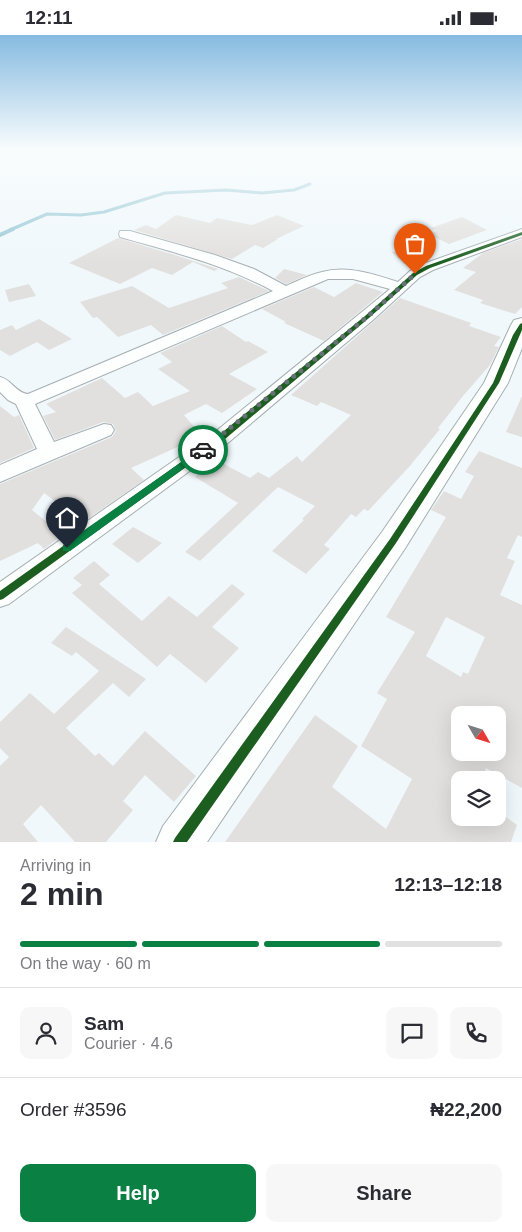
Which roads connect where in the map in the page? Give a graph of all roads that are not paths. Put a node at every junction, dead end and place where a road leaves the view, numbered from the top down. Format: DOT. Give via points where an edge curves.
graph roads {
  1 [pos="522,233"];
  2 [pos="125,234"];
  3 [pos="399,287"];
  4 [pos="286,292"];
  5 [pos="522,325"];
  6 [pos="0,382"];
  7 [pos="24,401"];
  8 [pos="104,430"];
  9 [pos="49,452"];
  10 [pos="0,474"];
  11 [pos="0,596"];
  12 [pos="179,842"];
  1 -- 3 [label="street" via="428,267"];
  2 -- 4 [label="street" via="241,269"];
  3 -- 4 [label="street" via="356,274 340,273 325,275"];
  3 -- 11 [label="street" via="222,437"];
  4 -- 7 [label="street"];
  5 -- 12 [label="street" via="496,383 393,541"];
  6 -- 7 [label="street"];
  7 -- 9 [label="street"];
  8 -- 9 [label="street"];
  9 -- 10 [label="street"];
}
